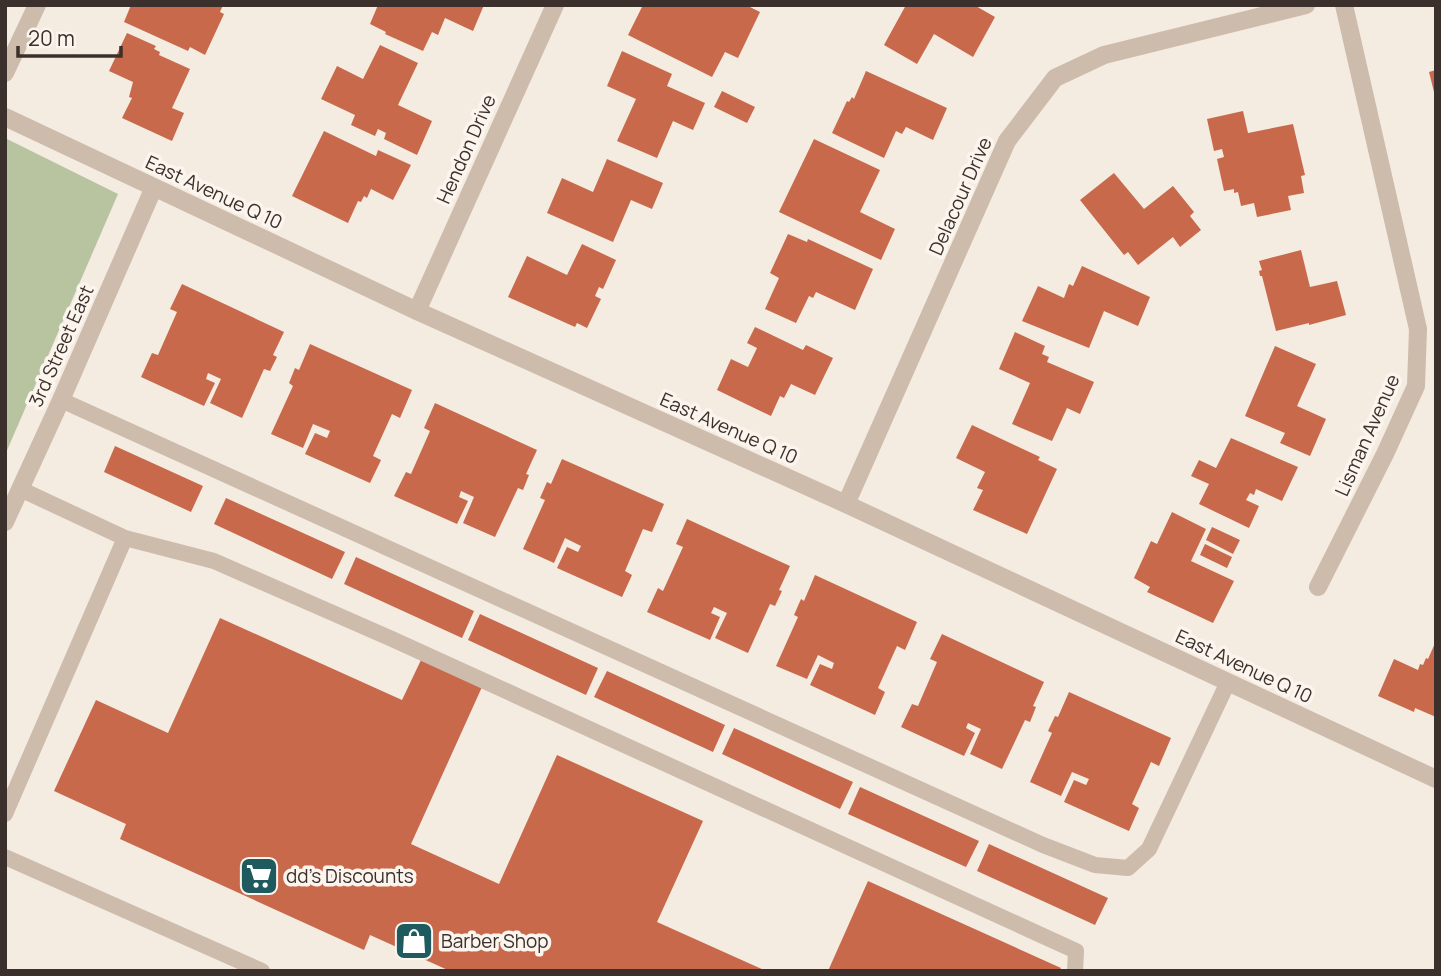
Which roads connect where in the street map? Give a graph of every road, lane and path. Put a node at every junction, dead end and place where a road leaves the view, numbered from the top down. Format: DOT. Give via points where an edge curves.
graph roads {
  1 [pos="37,5"];
  2 [pos="555,5"];
  3 [pos="1306,5"];
  4 [pos="1344,5"];
  5 [pos="5,73"];
  6 [pos="5,117"];
  7 [pos="154,187"];
  8 [pos="417,311"];
  9 [pos="61,400"];
  10 [pos="20,489"];
  11 [pos="846,504"];
  12 [pos="5,522"];
  13 [pos="125,538"];
  14 [pos="1318,587"];
  15 [pos="1228,682"];
  16 [pos="1436,779"];
  17 [pos="5,814"];
  18 [pos="5,857"];
  19 [pos="262,971"];
  20 [pos="1075,971"];
  1 -- 5 [label="street"];
  2 -- 8 [label="street, Hendon Drive"];
  3 -- 11 [label="street, Delacour Drive" via="1104,55 1055,78 1007,141"];
  4 -- 14 [label="street, Lisman Avenue" via="1418,329 1416,386"];
  6 -- 7 [label="street, East Avenue Q 10"];
  7 -- 8 [label="street, East Avenue Q 10"];
  7 -- 9 [label="street, 3rd Street East"];
  8 -- 11 [label="street, East Avenue Q 10"];
  9 -- 10 [label="street, 3rd Street East"];
  9 -- 15 [label="lane" via="1095,865 1128,868 1149,849"];
  10 -- 12 [label="street, 3rd Street East"];
  10 -- 13 [label="lane"];
  11 -- 15 [label="street, East Avenue Q 10"];
  13 -- 17 [label="lane"];
  13 -- 20 [label="lane" via="214,561 392,639 1076,951"];
  15 -- 16 [label="street, East Avenue Q 10"];
  18 -- 19 [label="lane"];
}
